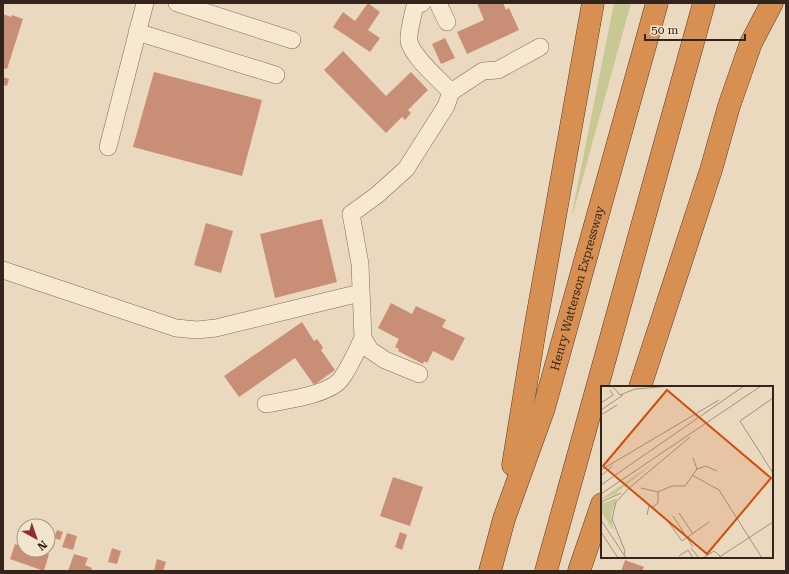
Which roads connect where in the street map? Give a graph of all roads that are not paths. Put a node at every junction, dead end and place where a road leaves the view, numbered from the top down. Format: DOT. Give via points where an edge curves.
graph roads {
  1 [pos="145,3"];
  2 [pos="177,3"];
  3 [pos="422,3"];
  4 [pos="438,3"];
  5 [pos="593,3"];
  6 [pos="657,3"];
  7 [pos="704,3"];
  8 [pos="753,3"];
  9 [pos="772,3"];
  10 [pos="447,22"];
  11 [pos="137,32"];
  12 [pos="292,40"];
  13 [pos="751,43"];
  14 [pos="540,47"];
  15 [pos="276,75"];
  16 [pos="451,92"];
  17 [pos="108,147"];
  18 [pos="3,270"];
  19 [pos="360,293"];
  20 [pos="363,338"];
  21 [pos="419,374"];
  22 [pos="640,386"];
  23 [pos="266,404"];
  24 [pos="601,507"];
  25 [pos="504,519"];
  26 [pos="490,571"];
  27 [pos="546,571"];
  28 [pos="579,571"];
  1 -- 11 [label="lane"];
  2 -- 12 [label="lane"];
  3 -- 16 [label="lane" via="414,6 409,40 422,62"];
  4 -- 10 [label="lane"];
  5 -- 25 [label="highway"];
  6 -- 25 [label="highway, Henry Watterson Expressway" via="544,408"];
  7 -- 27 [label="highway"];
  8 -- 13 [label="highway"];
  9 -- 13 [label="highway"];
  11 -- 15 [label="lane"];
  11 -- 17 [label="lane"];
  13 -- 22 [label="highway"];
  14 -- 16 [label="lane" via="498,70 483,72"];
  16 -- 19 [label="lane" via="446,106 406,169 351,214 360,264"];
  18 -- 19 [label="lane" via="176,328 197,330 216,328"];
  19 -- 20 [label="lane"];
  20 -- 21 [label="lane" via="370,350 385,360"];
  20 -- 23 [label="lane" via="341,380 316,394"];
  24 -- 28 [label="highway"];
  25 -- 26 [label="highway, Henry Watterson Expressway"];
}
